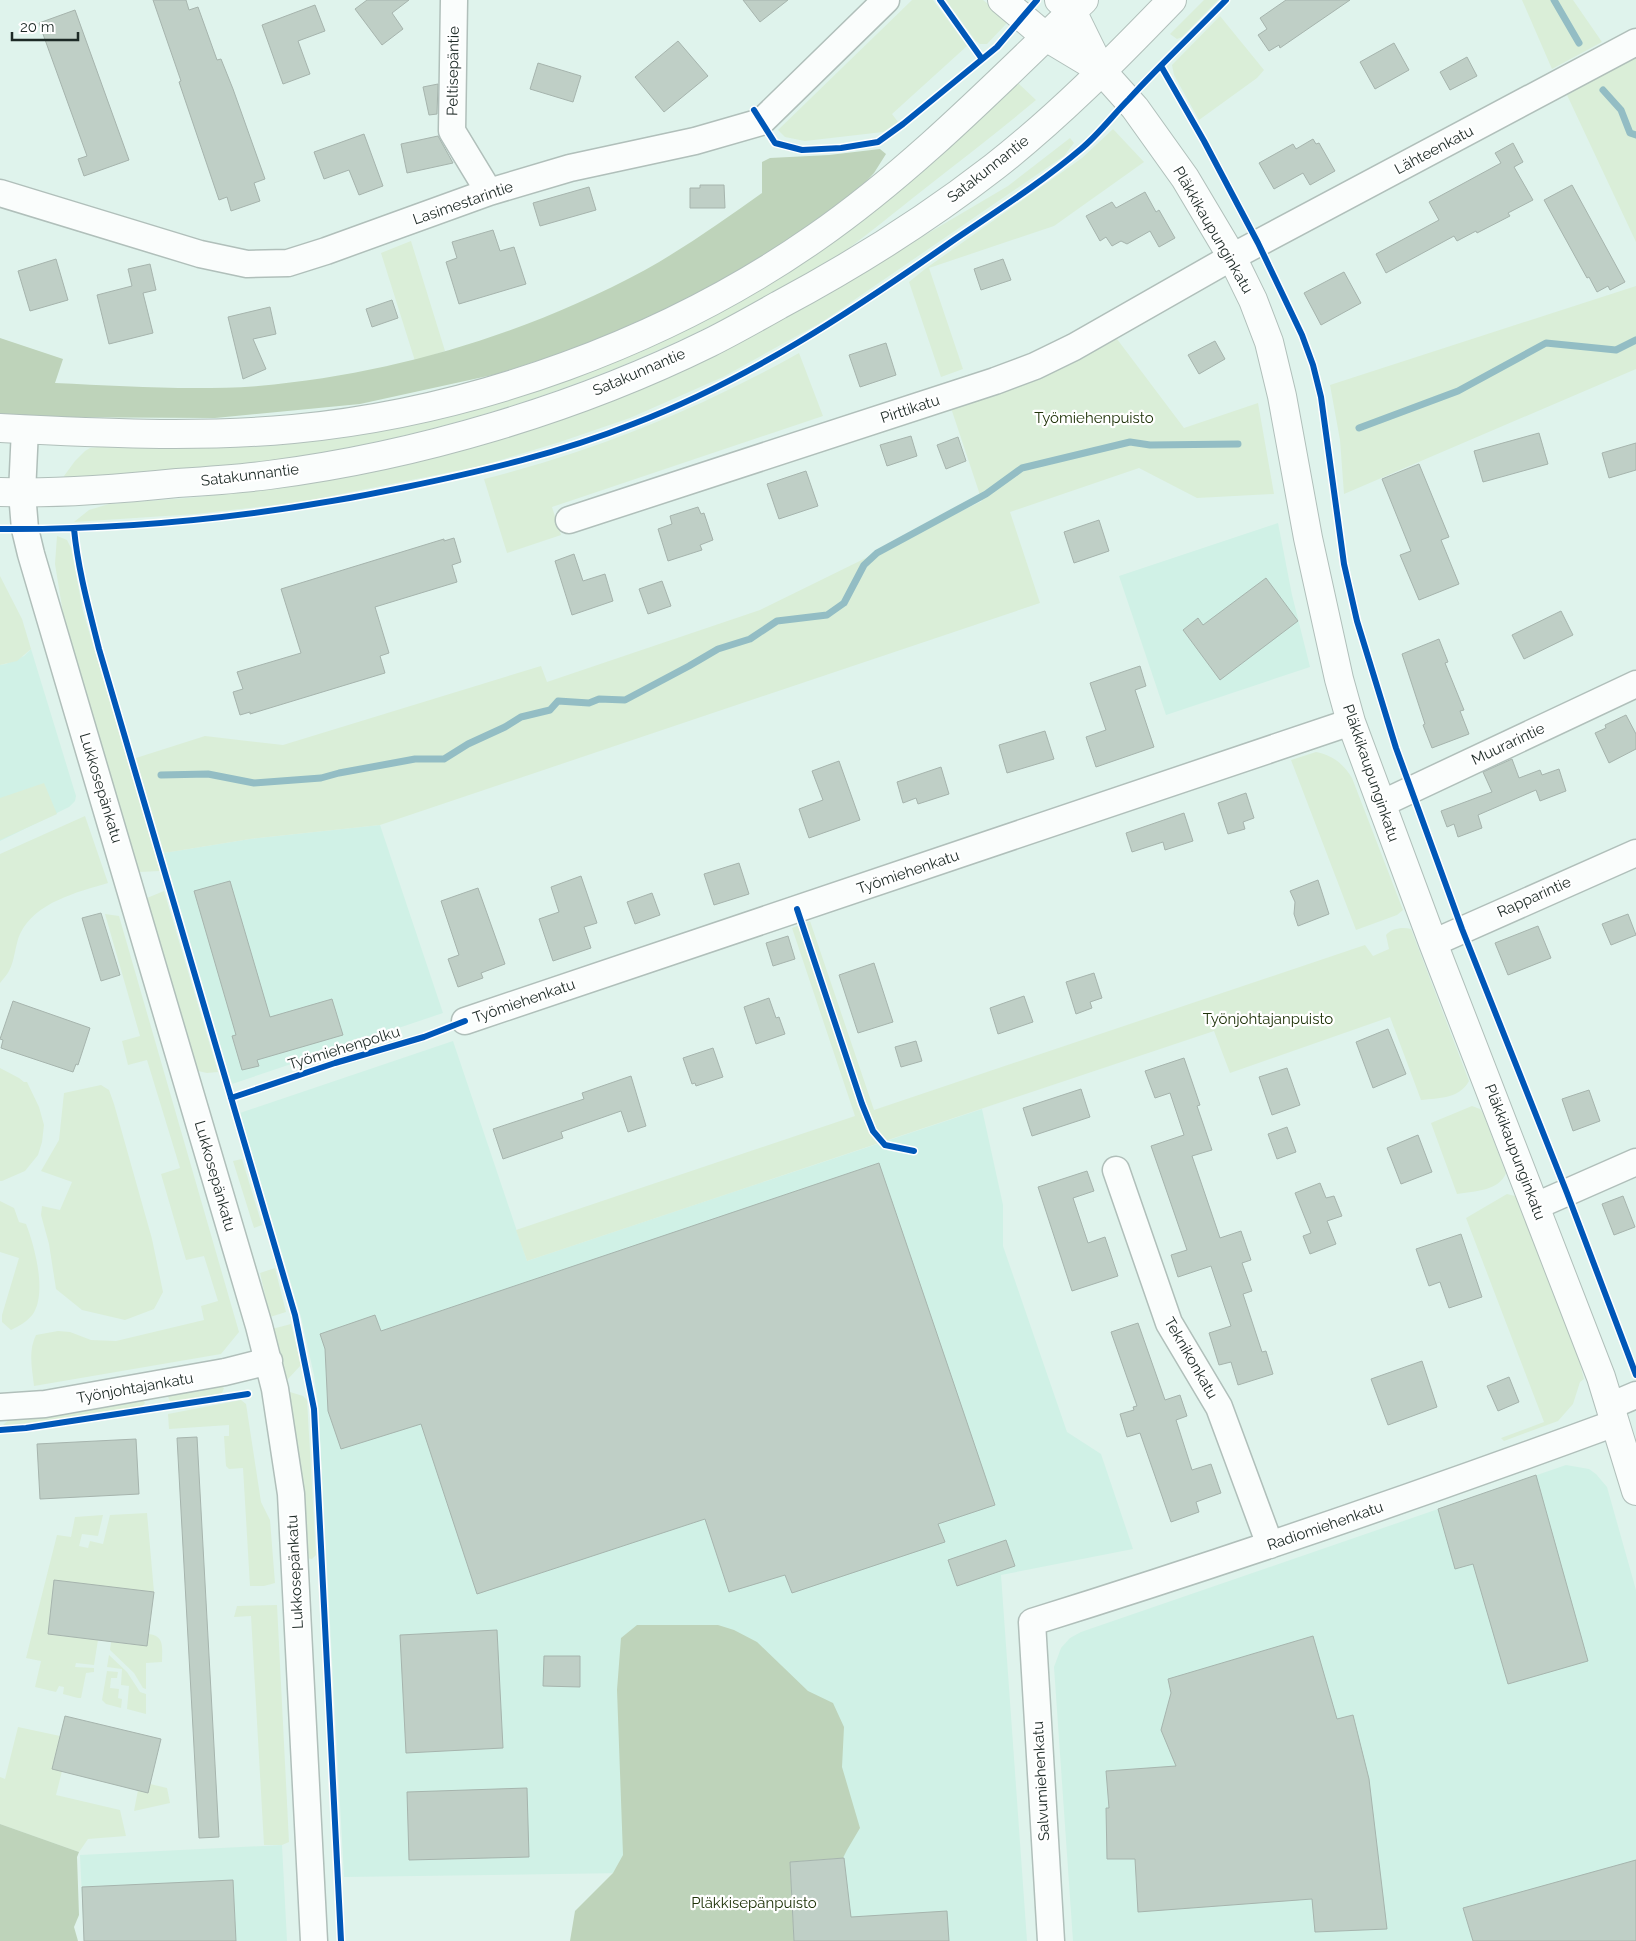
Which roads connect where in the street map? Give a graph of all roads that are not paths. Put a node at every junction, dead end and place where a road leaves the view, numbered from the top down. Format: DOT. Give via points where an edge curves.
graph roads {
  1 [pos="454,0"];
  2 [pos="886,0"];
  3 [pos="1002,0"];
  4 [pos="1172,0"];
  5 [pos="1072,4"];
  6 [pos="1046,37"];
  7 [pos="1636,42"];
  8 [pos="1101,70"];
  9 [pos="489,192"];
  10 [pos="0,193"];
  11 [pos="1232,257"];
  12 [pos="12,429"];
  13 [pos="11,492"];
  14 [pos="569,520"];
  15 [pos="1636,684"];
  16 [pos="1351,722"];
  17 [pos="1381,804"];
  18 [pos="1636,853"];
  19 [pos="1433,943"];
  20 [pos="465,1021"];
  21 [pos="1636,1162"];
  22 [pos="1116,1170"];
  23 [pos="1536,1206"];
  24 [pos="269,1361"];
  25 [pos="1636,1395"];
  26 [pos="0,1407"];
  27 [pos="1613,1414"];
  28 [pos="1636,1491"];
  29 [pos="1270,1545"];
  30 [pos="1032,1622"];
  31 [pos="314,1941"];
  32 [pos="1050,1941"];
  1 -- 9 [label="street, Peltisepäntie" via="452,131"];
  2 -- 9 [label="street, Lasimestarintie" via="761,122 695,142 570,168"];
  3 -- 6 [label="main road"];
  4 -- 8 [label="main road, Satakunnantie"];
  5 -- 6 [label="main road"];
  5 -- 8 [label="main road"];
  6 -- 8 [label="main road"];
  6 -- 12 [label="main road" via="904,169 815,238 755,277 691,312 602,352 458,399 340,423 238,432 130,434"];
  7 -- 11 [label="street, Lähteenkatu"];
  8 -- 11 [label="main road, Pläkkikaupunginkatu" via="1164,147"];
  8 -- 13 [label="main road, Satakunnantie" via="996,166 911,227 833,276 708,343 614,385 489,428 340,463 269,475 113,489"];
  9 -- 10 [label="street, Lasimestarintie" via="288,263 247,264 200,254"];
  11 -- 14 [label="street, Pirttikatu" via="1035,366"];
  11 -- 16 [label="main road, Pläkkikaupunginkatu" via="1269,342 1328,634"];
  12 -- 13 [label="street, Lukkosepänkatu"];
  13 -- 24 [label="street, Lukkosepänkatu" via="25,529"];
  15 -- 17 [label="street, Muurarintie"];
  16 -- 17 [label="main road, Pläkkikaupunginkatu"];
  16 -- 20 [label="street, Työmiehenkatu"];
  17 -- 19 [label="main road, Pläkkikaupunginkatu"];
  18 -- 19 [label="street, Rapparintie"];
  19 -- 23 [label="main road, Pläkkikaupunginkatu"];
  21 -- 23 [label="street"];
  22 -- 29 [label="street, Teknikonkatu" via="1169,1323 1219,1407"];
  23 -- 27 [label="main road, Pläkkikaupunginkatu"];
  24 -- 26 [label="street, Työnjohtajankatu" via="100,1395 24,1407"];
  24 -- 31 [label="street, Lukkosepänkatu" via="291,1494"];
  25 -- 27 [label="street, Radiomiehenkatu"];
  27 -- 28 [label="main road, Pläkkikaupunginkatu"];
  27 -- 29 [label="street, Radiomiehenkatu" via="1506,1463"];
  29 -- 30 [label="street, Radiomiehenkatu"];
  30 -- 32 [label="street, Salvumiehenkatu"];
}
